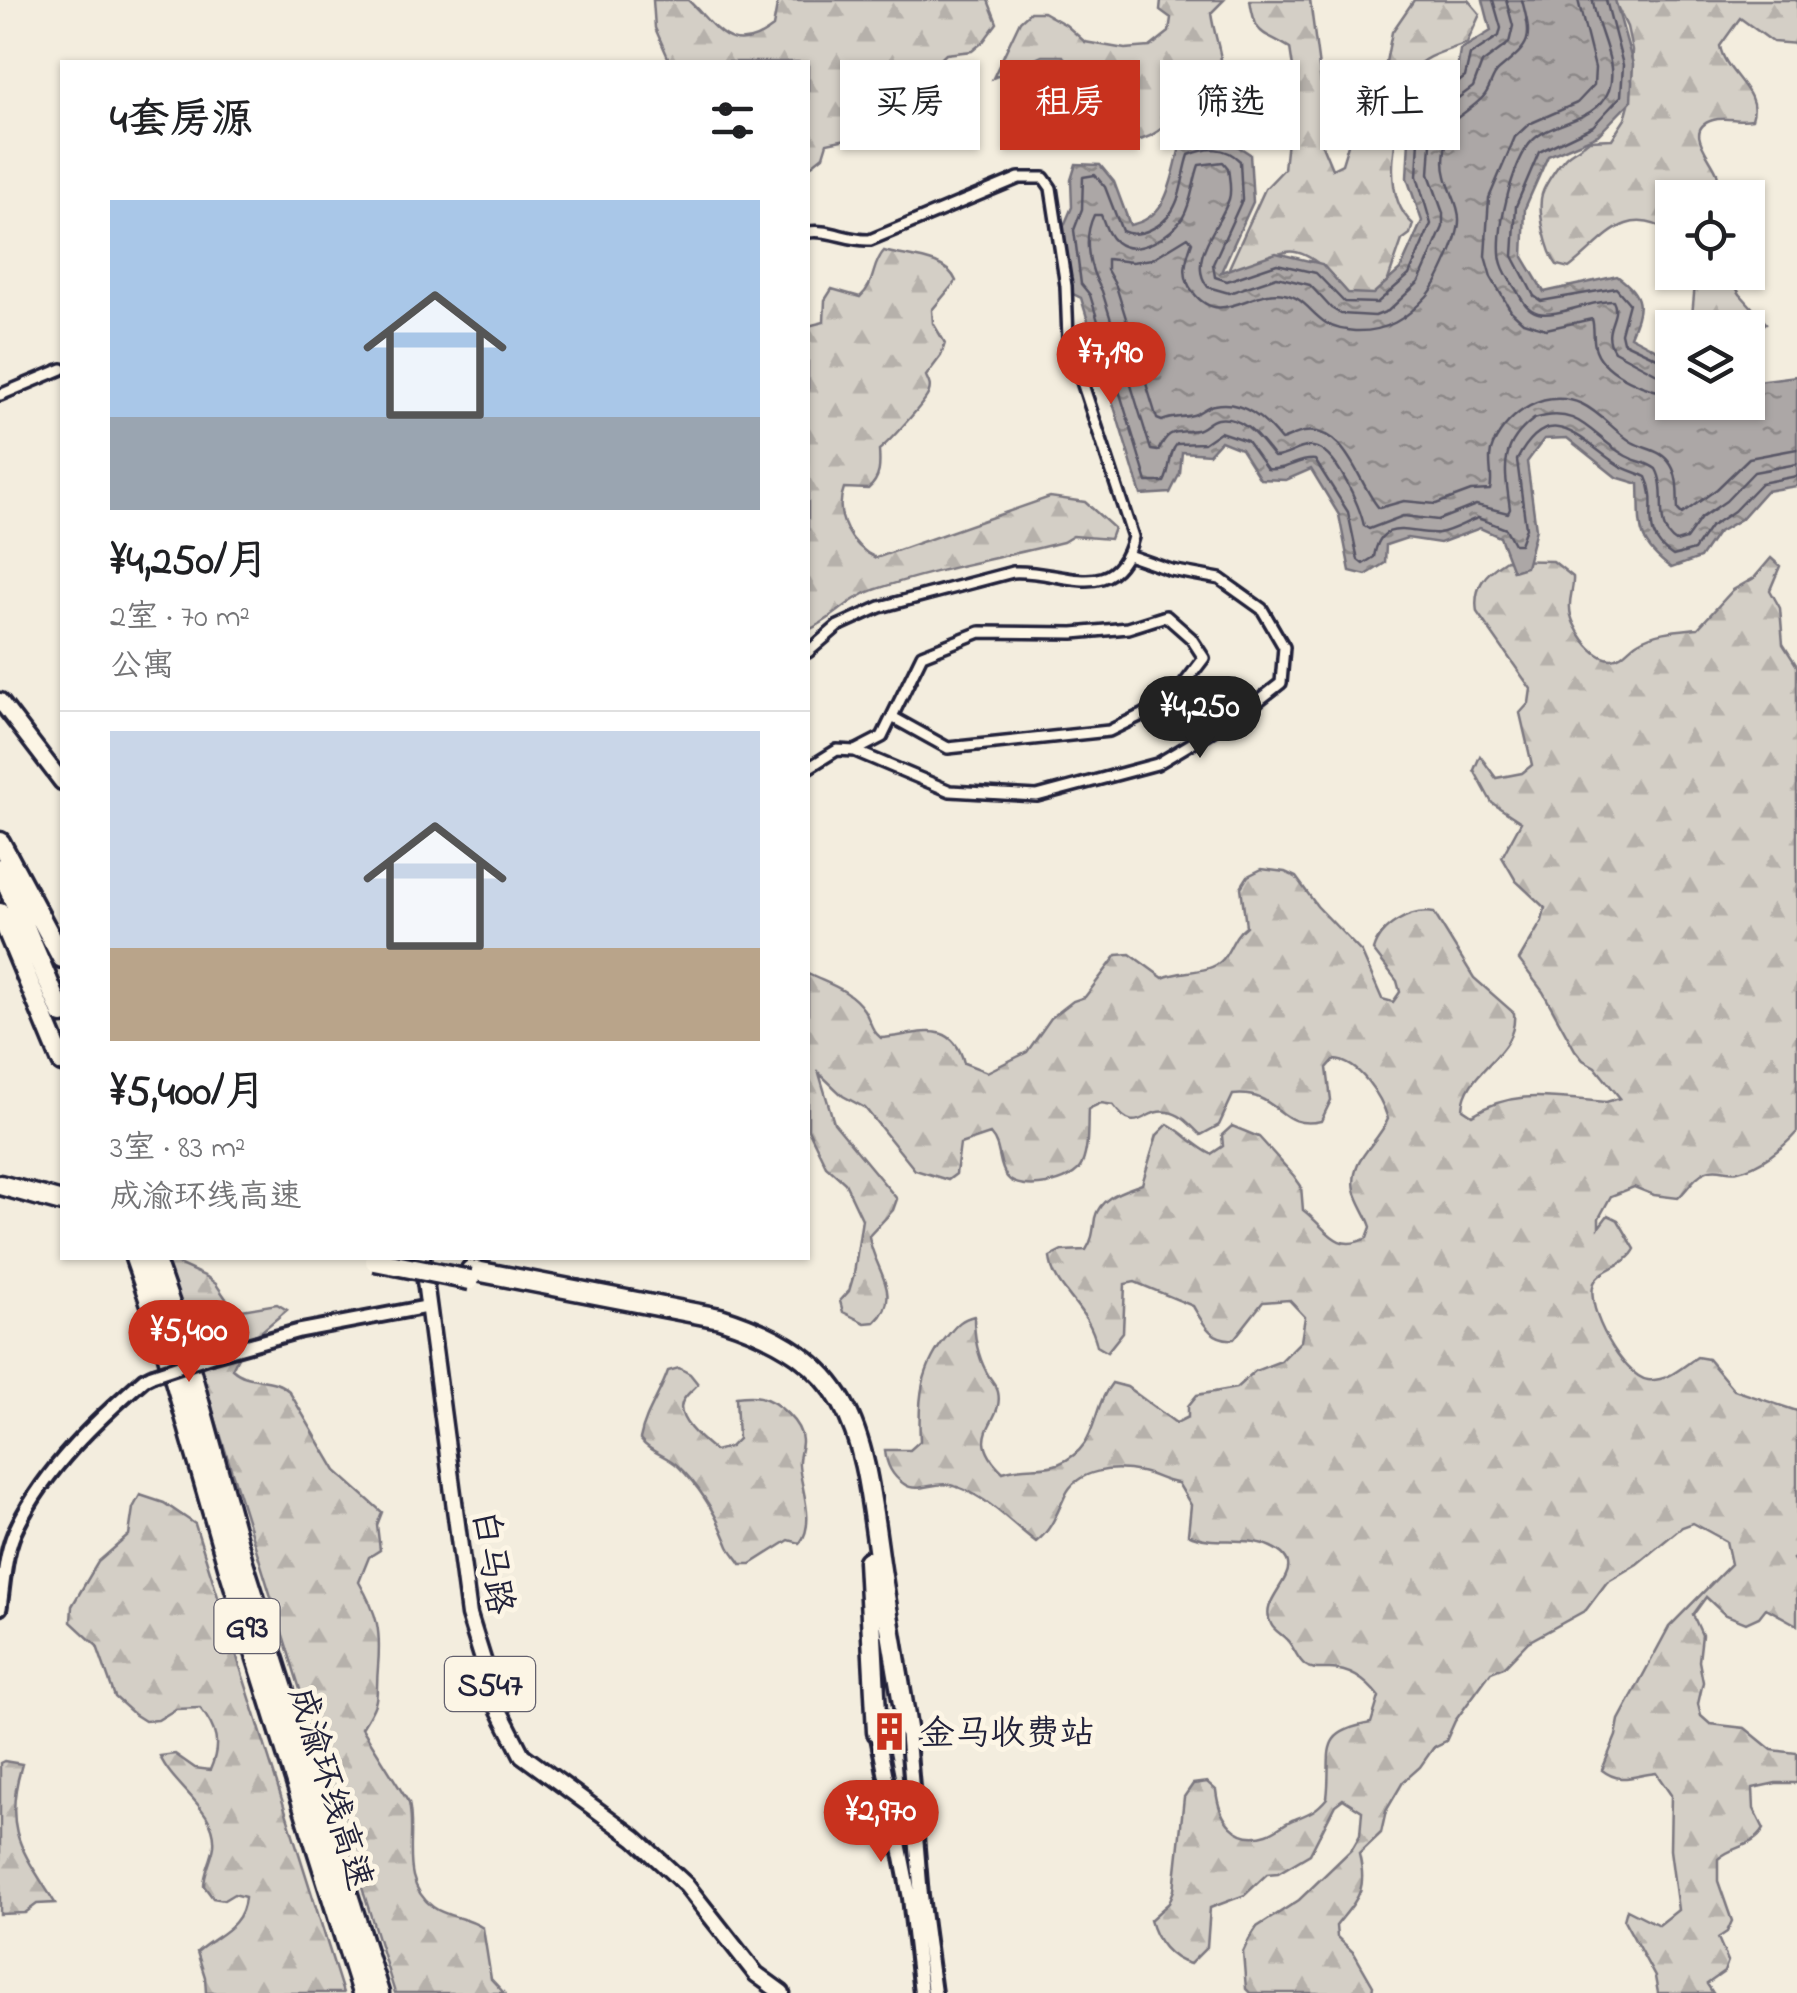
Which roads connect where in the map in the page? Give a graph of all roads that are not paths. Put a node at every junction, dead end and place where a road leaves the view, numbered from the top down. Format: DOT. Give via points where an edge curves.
graph roads {
  1 [pos="810,232"];
  2 [pos="60,370"];
  3 [pos="0,394"];
  4 [pos="1128,555"];
  5 [pos="810,650"];
  6 [pos="0,702"];
  7 [pos="892,717"];
  8 [pos="856,751"];
  9 [pos="810,767"];
  10 [pos="60,779"];
  11 [pos="0,842"];
  12 [pos="0,868"];
  13 [pos="0,913"];
  14 [pos="60,954"];
  15 [pos="60,1009"];
  16 [pos="60,1057"];
  17 [pos="0,1185"];
  18 [pos="60,1202"];
  19 [pos="136,1260"];
  20 [pos="155,1260"];
  21 [pos="372,1260"];
  22 [pos="418,1260"];
  23 [pos="422,1260"];
  24 [pos="470,1275"];
  25 [pos="426,1307"];
  26 [pos="0,1608"];
  27 [pos="908,1728"];
  28 [pos="876,1732"];
  29 [pos="362,1993"];
  30 [pos="379,1993"];
  31 [pos="782,1993"];
  32 [pos="921,1993"];
  33 [pos="934,1993"];
  1 -- 4 [label="street" via="870,240 1019,178 1044,178 1066,286 1068,339 1133,537"];
  2 -- 3 [label="street"];
  4 -- 5 [label="street" via="1101,579 1013,572 880,607 838,626"];
  4 -- 8 [label="street" via="1220,579 1262,609 1284,647 1281,683 1157,764 1037,796 950,791"];
  6 -- 10 [label="main road"];
  7 -- 7 [label="street" via="922,655 980,632 1073,633 1166,616 1204,658 1172,700 1109,730 948,748"];
  7 -- 8 [label="street" via="882,737"];
  8 -- 9 [label="street" via="838,750"];
  11 -- 14 [label="highway"];
  12 -- 15 [label="highway"];
  13 -- 16 [label="highway"];
  17 -- 18 [label="highway"];
  19 -- 29 [label="highway, 成渝环线高速 / G93"];
  20 -- 30 [label="highway, 成渝环线高速 / G93"];
  21 -- 24 [label="highway, bridge"];
  22 -- 24 [label="highway"];
  23 -- 25 [label="main road, 白马路 / S547"];
  24 -- 27 [label="highway" via="720,1318 759,1330 823,1374 845,1404 864,1452"];
  24 -- 28 [label="highway" via="717,1328 754,1340 814,1381 837,1412 860,1492"];
  25 -- 26 [label="street, bridge" via="299,1331 144,1379 78,1439 35,1497 9,1548"];
  25 -- 31 [label="main road, 白马路 / S547" via="469,1615 498,1708 522,1755 686,1885 756,1974"];
  27 -- 33 [label="main road"];
  28 -- 32 [label="main road" via="910,1898"];
}
